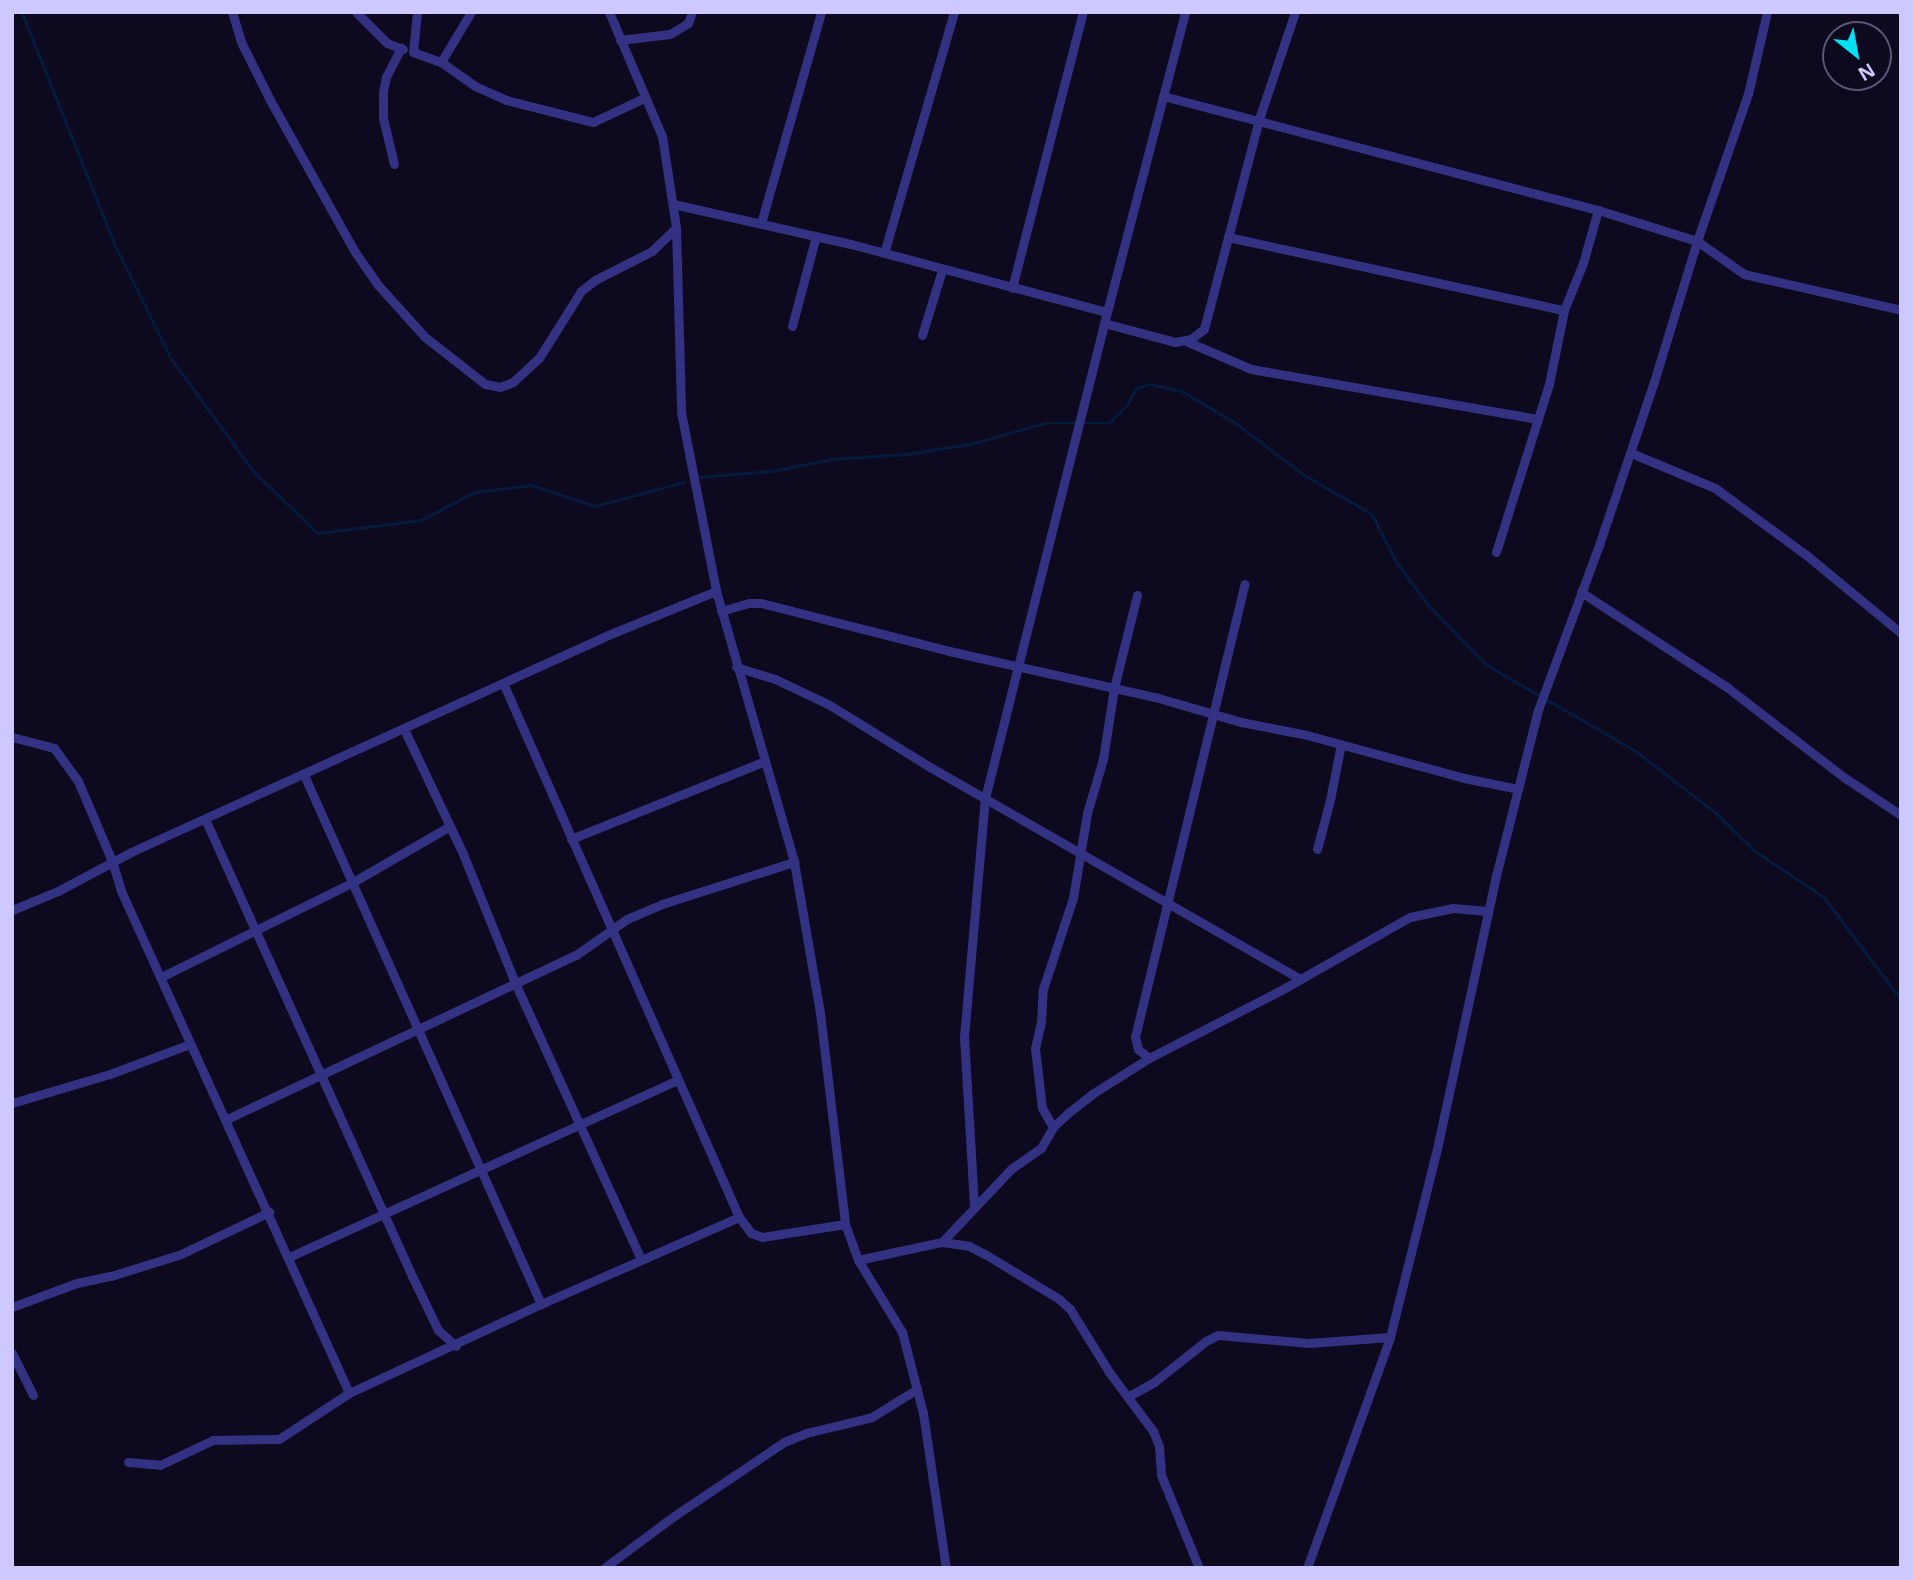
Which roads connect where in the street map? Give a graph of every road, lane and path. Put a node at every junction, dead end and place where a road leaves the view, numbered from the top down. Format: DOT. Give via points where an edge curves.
graph roads {
  1 [pos="232,12"];
  2 [pos="356,12"];
  3 [pos="417,12"];
  4 [pos="471,12"];
  5 [pos="609,12"];
  6 [pos="692,12"];
  7 [pos="821,12"];
  8 [pos="954,12"];
  9 [pos="1083,12"];
  10 [pos="1185,12"];
  11 [pos="1295,12"];
  12 [pos="1767,12"];
  13 [pos="620,40"];
  14 [pos="401,48"];
  15 [pos="413,52"];
  16 [pos="441,62"];
  17 [pos="1163,96"];
  18 [pos="644,98"];
  19 [pos="1259,119"];
  20 [pos="394,164"];
  21 [pos="673,204"];
  22 [pos="1598,210"];
  23 [pos="761,223"];
  24 [pos="676,228"];
  25 [pos="816,236"];
  26 [pos="1227,237"];
  27 [pos="1697,241"];
  28 [pos="884,253"];
  29 [pos="942,270"];
  30 [pos="1012,288"];
  31 [pos="1564,310"];
  32 [pos="1901,310"];
  33 [pos="1107,312"];
  34 [pos="1104,323"];
  35 [pos="792,326"];
  36 [pos="922,335"];
  37 [pos="1186,341"];
  38 [pos="1537,419"];
  39 [pos="1631,453"];
  40 [pos="1496,552"];
  41 [pos="1245,584"];
  42 [pos="716,590"];
  43 [pos="1581,592"];
  44 [pos="1137,595"];
  45 [pos="721,611"];
  46 [pos="1901,633"];
  47 [pos="1018,665"];
  48 [pos="736,667"];
  49 [pos="503,683"];
  50 [pos="1114,688"];
  51 [pos="1214,714"];
  52 [pos="404,729"];
  53 [pos="12,737"];
  54 [pos="1341,744"];
  55 [pos="765,761"];
  56 [pos="304,775"];
  57 [pos="1518,789"];
  58 [pos="985,798"];
  59 [pos="1901,815"];
  60 [pos="205,819"];
  61 [pos="450,826"];
  62 [pos="571,839"];
  63 [pos="1317,849"];
  64 [pos="1079,852"];
  65 [pos="112,861"];
  66 [pos="794,862"];
  67 [pos="353,882"];
  68 [pos="1168,903"];
  69 [pos="12,910"];
  70 [pos="1487,911"];
  71 [pos="256,931"];
  72 [pos="611,931"];
  73 [pos="161,976"];
  74 [pos="1300,979"];
  75 [pos="516,985"];
  76 [pos="418,1028"];
  77 [pos="190,1044"];
  78 [pos="1149,1058"];
  79 [pos="321,1074"];
  80 [pos="676,1081"];
  81 [pos="12,1103"];
  82 [pos="227,1119"];
  83 [pos="577,1124"];
  84 [pos="1053,1127"];
  85 [pos="478,1168"];
  86 [pos="974,1205"];
  87 [pos="269,1212"];
  88 [pos="383,1212"];
  89 [pos="739,1217"];
  90 [pos="845,1224"];
  91 [pos="942,1242"];
  92 [pos="289,1257"];
  93 [pos="641,1259"];
  94 [pos="858,1260"];
  95 [pos="541,1304"];
  96 [pos="12,1307"];
  97 [pos="1390,1337"];
  98 [pos="456,1346"];
  99 [pos="12,1353"];
  100 [pos="917,1389"];
  101 [pos="349,1393"];
  102 [pos="33,1395"];
  103 [pos="1129,1396"];
  104 [pos="128,1462"];
  105 [pos="604,1568"];
  106 [pos="946,1568"];
  107 [pos="1199,1568"];
  108 [pos="1307,1568"];
  1 -- 24 [label="street" via="242,44 270,100 370,274 425,337 485,384 500,387 513,383 539,358 581,292 594,280 652,251"];
  2 -- 14 [label="street" via="379,37"];
  3 -- 15 [label="street"];
  4 -- 16 [label="street"];
  5 -- 13 [label="street"];
  6 -- 13 [label="street" via="688,23 670,34"];
  7 -- 23 [label="street"];
  8 -- 28 [label="street"];
  9 -- 30 [label="street"];
  10 -- 17 [label="street"];
  11 -- 19 [label="street"];
  12 -- 27 [label="street" via="1748,94"];
  13 -- 18 [label="street"];
  14 -- 15 [label="street"];
  14 -- 20 [label="street" via="383,92 383,118"];
  15 -- 16 [label="street"];
  16 -- 18 [label="street" via="475,86 499,96 584,121 604,118"];
  17 -- 19 [label="street"];
  17 -- 33 [label="street"];
  18 -- 21 [label="street" via="662,136"];
  19 -- 22 [label="street"];
  19 -- 26 [label="street"];
  21 -- 23 [label="street"];
  21 -- 24 [label="street"];
  22 -- 27 [label="street"];
  22 -- 31 [label="street"];
  23 -- 25 [label="street"];
  24 -- 42 [label="street" via="681,412"];
  25 -- 28 [label="street"];
  25 -- 35 [label="street"];
  26 -- 31 [label="street"];
  26 -- 37 [label="street" via="1207,325"];
  27 -- 32 [label="street" via="1744,274"];
  27 -- 39 [label="street"];
  28 -- 29 [label="street"];
  29 -- 30 [label="street"];
  29 -- 36 [label="street"];
  30 -- 33 [label="street"];
  31 -- 38 [label="street"];
  33 -- 34 [label="street"];
  34 -- 37 [label="street"];
  34 -- 47 [label="street"];
  37 -- 38 [label="street" via="1251,369"];
  38 -- 40 [label="street"];
  39 -- 43 [label="street"];
  39 -- 46 [label="street" via="1715,488"];
  41 -- 51 [label="street"];
  42 -- 45 [label="street"];
  42 -- 49 [label="street"];
  43 -- 57 [label="street" via="1538,710"];
  43 -- 59 [label="street" via="1728,688"];
  44 -- 50 [label="street"];
  45 -- 47 [label="street" via="761,603"];
  45 -- 48 [label="street"];
  47 -- 50 [label="street"];
  47 -- 58 [label="street"];
  48 -- 55 [label="street"];
  48 -- 58 [label="street" via="828,704"];
  49 -- 52 [label="street"];
  49 -- 62 [label="street"];
  50 -- 51 [label="street"];
  50 -- 64 [label="street" via="1103,759"];
  51 -- 54 [label="street"];
  51 -- 68 [label="street"];
  52 -- 56 [label="street"];
  52 -- 61 [label="street"];
  53 -- 65 [label="street" via="54,748 63,757"];
  54 -- 57 [label="street"];
  54 -- 63 [label="street"];
  55 -- 62 [label="street"];
  55 -- 66 [label="street"];
  56 -- 60 [label="street"];
  56 -- 67 [label="street"];
  57 -- 70 [label="street"];
  58 -- 64 [label="street"];
  58 -- 86 [label="street" via="964,1037"];
  60 -- 65 [label="street"];
  60 -- 71 [label="street"];
  61 -- 67 [label="street"];
  61 -- 75 [label="street"];
  62 -- 72 [label="street"];
  64 -- 68 [label="street"];
  64 -- 84 [label="street" via="1073,898 1043,989 1035,1048 1042,1108"];
  65 -- 69 [label="street"];
  65 -- 73 [label="street"];
  66 -- 72 [label="street" via="662,904"];
  66 -- 90 [label="street" via="820,1013"];
  67 -- 71 [label="street"];
  67 -- 76 [label="street"];
  68 -- 74 [label="street"];
  68 -- 78 [label="street" via="1135,1037 1138,1049"];
  70 -- 74 [label="street" via="1453,908 1410,917"];
  70 -- 97 [label="street" via="1441,1131"];
  71 -- 73 [label="street"];
  71 -- 79 [label="street"];
  72 -- 75 [label="street" via="576,955"];
  72 -- 80 [label="street"];
  73 -- 77 [label="street"];
  74 -- 78 [label="street"];
  75 -- 76 [label="street"];
  75 -- 83 [label="street"];
  76 -- 79 [label="street"];
  76 -- 85 [label="street"];
  77 -- 81 [label="street"];
  77 -- 82 [label="street"];
  78 -- 84 [label="street" via="1092,1094"];
  79 -- 82 [label="street"];
  79 -- 88 [label="street"];
  80 -- 83 [label="street"];
  80 -- 89 [label="street"];
  82 -- 87 [label="street"];
  83 -- 85 [label="street"];
  83 -- 93 [label="street"];
  84 -- 86 [label="street" via="1041,1148 1010,1169"];
  85 -- 88 [label="street"];
  85 -- 95 [label="street"];
  86 -- 91 [label="street"];
  87 -- 92 [label="street"];
  87 -- 96 [label="street" via="180,1254"];
  88 -- 92 [label="street"];
  88 -- 98 [label="street" via="438,1330"];
  89 -- 90 [label="street" via="751,1233 762,1237"];
  89 -- 93 [label="street"];
  90 -- 94 [label="street"];
  91 -- 94 [label="street"];
  91 -- 103 [label="street" via="978,1250 1059,1299"];
  92 -- 101 [label="street"];
  93 -- 95 [label="street"];
  94 -- 100 [label="street" via="902,1332"];
  95 -- 98 [label="street"];
  97 -- 103 [label="street" via="1309,1343 1218,1335"];
  97 -- 108 [label="street"];
  98 -- 101 [label="street"];
  99 -- 102 [label="street"];
  100 -- 105 [label="street" via="872,1417 784,1442"];
  100 -- 106 [label="street"];
  101 -- 104 [label="street" via="279,1439 213,1440 160,1465"];
  103 -- 107 [label="street" via="1159,1446 1161,1475"];
}
